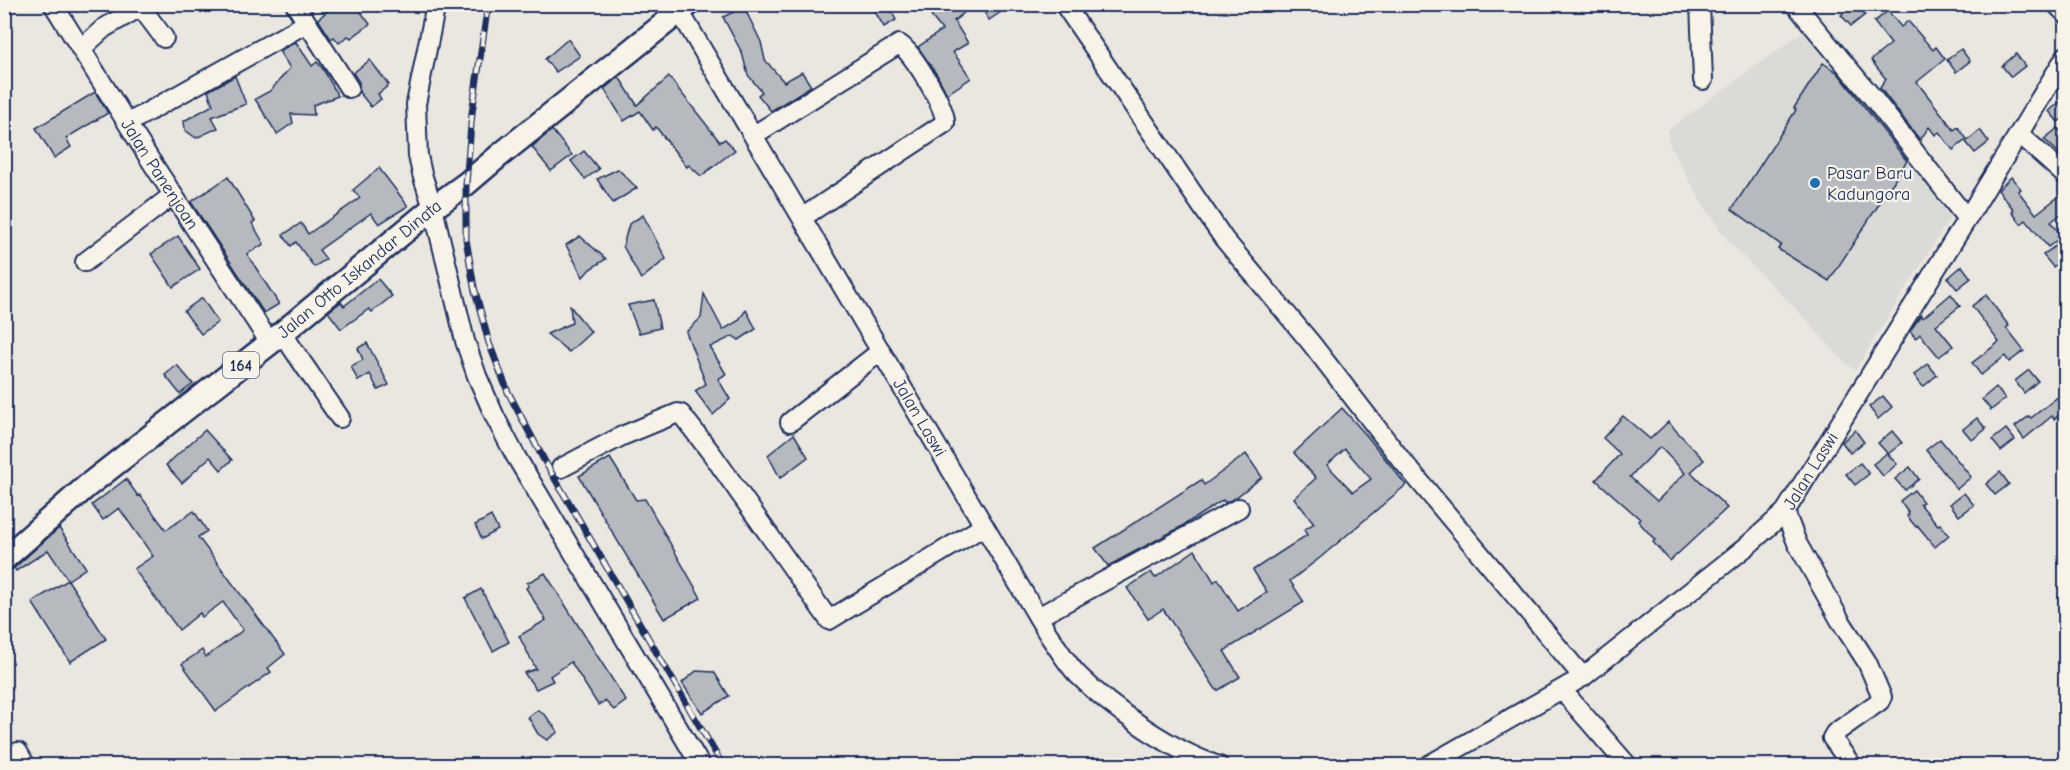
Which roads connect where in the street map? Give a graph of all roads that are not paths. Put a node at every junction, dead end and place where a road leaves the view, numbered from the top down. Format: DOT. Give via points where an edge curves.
graph roads {
  1 [pos="53,4"];
  2 [pos="296,4"];
  3 [pos="436,4"];
  4 [pos="1064,4"];
  5 [pos="1700,4"];
  6 [pos="1795,4"];
  7 [pos="2056,4"];
  8 [pos="684,8"];
  9 [pos="2066,14"];
  10 [pos="307,23"];
  11 [pos="164,38"];
  12 [pos="81,49"];
  13 [pos="2066,56"];
  14 [pos="1703,80"];
  15 [pos="349,88"];
  16 [pos="128,123"];
  17 [pos="2019,134"];
  18 [pos="754,135"];
  19 [pos="2066,176"];
  20 [pos="173,195"];
  21 [pos="433,208"];
  22 [pos="803,217"];
  23 [pos="1967,219"];
  24 [pos="85,262"];
  25 [pos="276,338"];
  26 [pos="881,351"];
  27 [pos="340,418"];
  28 [pos="790,422"];
  29 [pos="561,468"];
  30 [pos="1239,508"];
  31 [pos="1785,512"];
  32 [pos="984,526"];
  33 [pos="4,559"];
  34 [pos="1038,617"];
  35 [pos="1583,677"];
  36 [pos="1562,690"];
  37 [pos="701,765"];
  38 [pos="1219,765"];
  39 [pos="1428,765"];
  40 [pos="1628,765"];
  41 [pos="1852,765"];
  1 -- 12 [label="street, Jalan Panenjoan"];
  2 -- 10 [label="street"];
  3 -- 21 [label="street" via="416,104 418,156"];
  4 -- 35 [label="street" via="1224,239"];
  5 -- 14 [label="street"];
  6 -- 23 [label="street"];
  7 -- 9 [label="street"];
  8 -- 18 [label="street, Jalan Laswi"];
  8 -- 21 [label="main road, Jalan Otto Iskandar Dinata / 164"];
  10 -- 15 [label="street"];
  10 -- 16 [label="street"];
  11 -- 12 [label="street" via="143,10 137,9 104,28"];
  12 -- 16 [label="street, Jalan Panenjoan"];
  13 -- 17 [label="street, Jalan Laswi"];
  16 -- 20 [label="street, Jalan Panenjoan"];
  17 -- 19 [label="street"];
  17 -- 23 [label="street, Jalan Laswi"];
  18 -- 22 [label="street, Jalan Laswi"];
  18 -- 22 [label="street" via="899,44 907,50 941,106 945,123"];
  20 -- 24 [label="street"];
  20 -- 25 [label="street, Jalan Panenjoan"];
  21 -- 25 [label="main road, Jalan Otto Iskandar Dinata / 164"];
  21 -- 37 [label="street" via="465,341 495,417"];
  22 -- 26 [label="street, Jalan Laswi"];
  23 -- 31 [label="street, Jalan Laswi"];
  25 -- 27 [label="street, Jalan Panenjoan"];
  25 -- 33 [label="main road, Jalan Otto Iskandar Dinata / 164" via="87,486"];
  26 -- 28 [label="street"];
  26 -- 32 [label="street, Jalan Laswi"];
  29 -- 32 [label="street" via="622,436 681,414 829,620"];
  30 -- 34 [label="street"];
  31 -- 35 [label="street, Jalan Laswi"];
  31 -- 41 [label="street" via="1797,543 1867,662 1882,697 1832,738"];
  32 -- 34 [label="street, Jalan Laswi"];
  34 -- 38 [label="street, Jalan Laswi" via="1077,675 1156,735 1198,759"];
  35 -- 36 [label="street, Jalan Laswi"];
  36 -- 39 [label="street, Jalan Laswi"];
  36 -- 40 [label="street"];
}
